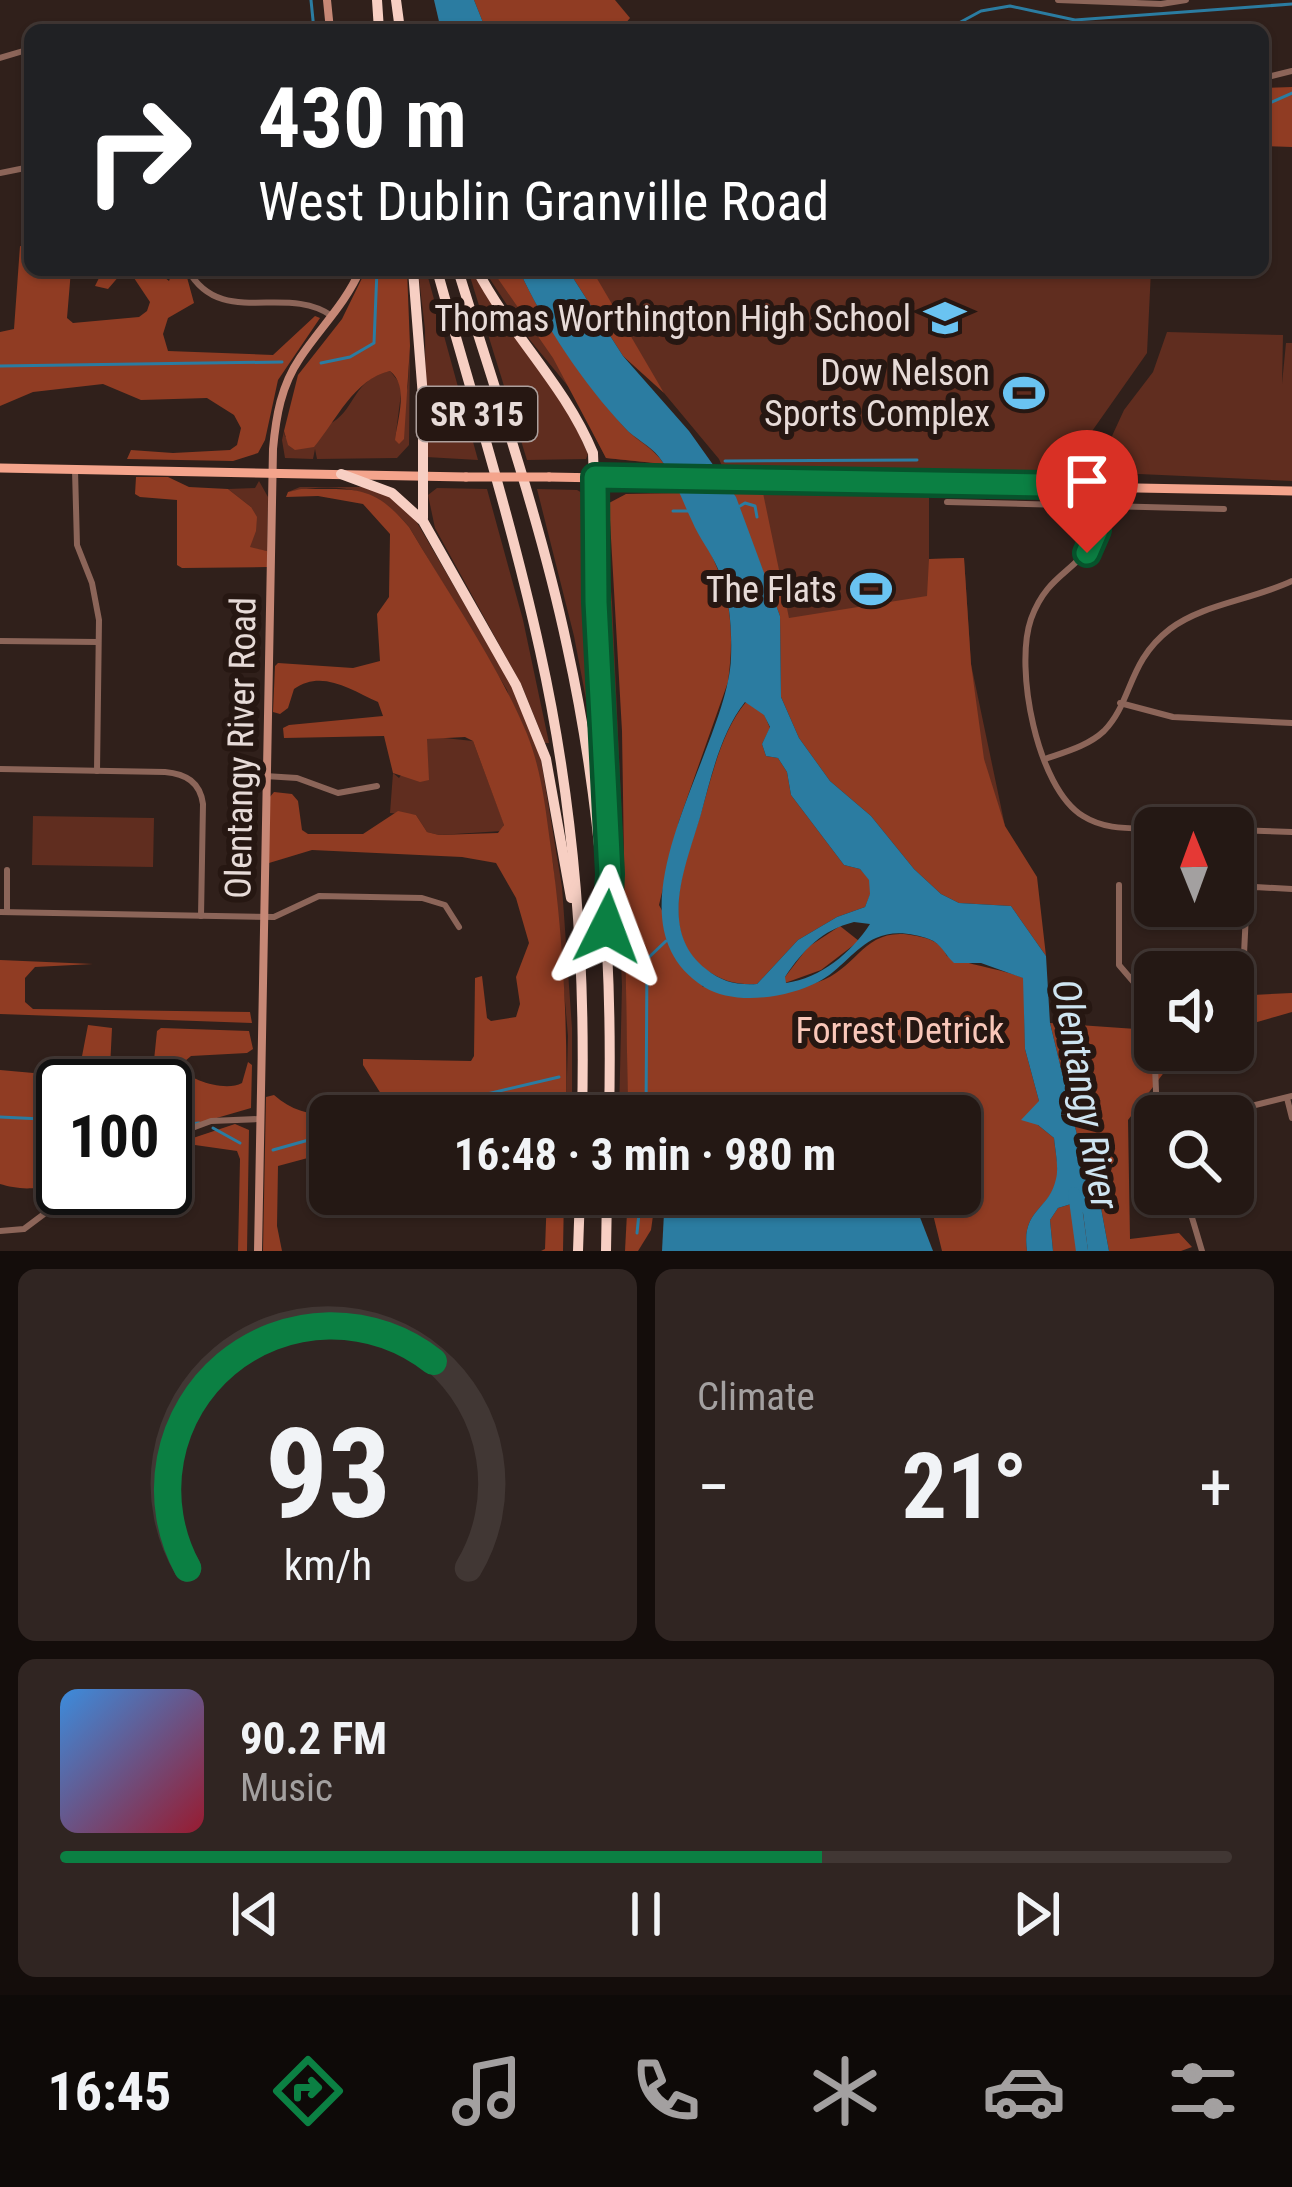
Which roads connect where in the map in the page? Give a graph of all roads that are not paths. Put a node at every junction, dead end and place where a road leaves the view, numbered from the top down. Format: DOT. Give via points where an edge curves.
graph roads {
  1 [pos="1058,0"];
  2 [pos="1186,0"];
  3 [pos="191,276"];
  4 [pos="355,276"];
  5 [pos="413,276"];
  6 [pos="438,276"];
  7 [pos="460,276"];
  8 [pos="482,276"];
  9 [pos="332,316"];
  10 [pos="0,468"];
  11 [pos="76,470"];
  12 [pos="274,473"];
  13 [pos="341,474"];
  14 [pos="421,476"];
  15 [pos="595,477"];
  16 [pos="1099,486"];
  17 [pos="1292,491"];
  18 [pos="946,502"];
  19 [pos="1100,507"];
  20 [pos="1224,508"];
  21 [pos="423,521"];
  22 [pos="1292,581"];
  23 [pos="0,640"];
  24 [pos="98,642"];
  25 [pos="1120,703"];
  26 [pos="1292,723"];
  27 [pos="1045,759"];
  28 [pos="0,769"];
  29 [pos="97,771"];
  30 [pos="266,776"];
  31 [pos="377,786"];
  32 [pos="1134,828"];
  33 [pos="1254,831"];
  34 [pos="1292,832"];
  35 [pos="8,870"];
  36 [pos="1119,885"];
  37 [pos="1292,889"];
  38 [pos="3,912"];
  39 [pos="201,916"];
  40 [pos="263,917"];
  41 [pos="459,927"];
  42 [pos="607,927"];
  43 [pos="579,928"];
  44 [pos="1244,951"];
  45 [pos="1134,982"];
  46 [pos="582,1095"];
  47 [pos="609,1095"];
  48 [pos="1289,1097"];
  49 [pos="1254,1106"];
  50 [pos="1292,1118"];
  51 [pos="259,1119"];
  52 [pos="192,1129"];
  53 [pos="43,1215"];
  54 [pos="579,1215"];
  55 [pos="607,1215"];
  56 [pos="1191,1215"];
  57 [pos="0,1231"];
  58 [pos="258,1251"];
  59 [pos="578,1251"];
  60 [pos="606,1251"];
  61 [pos="1202,1251"];
  1 -- 2 [label="street"];
  3 -- 9 [label="street" via="222,301 306,303"];
  4 -- 9 [label="main road, Olentangy River Road"];
  5 -- 14 [label="highway"];
  6 -- 43 [label="highway, SR 315" via="540,649"];
  7 -- 42 [label="highway, SR 315" via="567,643"];
  8 -- 15 [label="highway" via="574,409"];
  9 -- 12 [label="main road, Olentangy River Road" via="280,398"];
  10 -- 11 [label="main road"];
  11 -- 12 [label="main road"];
  11 -- 24 [label="street" via="77,545 92,583"];
  12 -- 13 [label="main road"];
  12 -- 30 [label="main road, Olentangy River Road"];
  13 -- 14 [label="main road"];
  13 -- 21 [label="highway" via="392,493"];
  14 -- 15 [label="main road, bridge"];
  14 -- 21 [label="highway"];
  15 -- 16 [label="main road"];
  15 -- 42 [label="highway"];
  16 -- 17 [label="main road"];
  16 -- 19 [label="street"];
  18 -- 19 [label="street"];
  19 -- 20 [label="street"];
  19 -- 27 [label="street" via="1087,553 1039,602 1027,636"];
  21 -- 43 [label="highway" via="529,712"];
  22 -- 25 [label="street" via="1203,610 1168,631 1141,659"];
  23 -- 24 [label="street"];
  24 -- 29 [label="street"];
  25 -- 26 [label="street" via="1173,718"];
  25 -- 27 [label="street" via="1100,735"];
  27 -- 32 [label="street" via="1062,796 1086,818"];
  28 -- 29 [label="street"];
  29 -- 39 [label="street" via="174,773 194,782 203,804"];
  30 -- 31 [label="street" via="338,793"];
  30 -- 40 [label="main road, Olentangy River Road"];
  33 -- 34 [label="street"];
  35 -- 38 [label="street"];
  36 -- 45 [label="street" via="1119,965"];
  37 -- 44 [label="street" via="1247,892"];
  38 -- 39 [label="street"];
  39 -- 40 [label="street"];
  40 -- 41 [label="street" via="319,896 422,898 445,905"];
  40 -- 51 [label="main road, Olentangy River Road"];
  42 -- 47 [label="highway, SR 315"];
  43 -- 46 [label="highway, SR 315"];
  48 -- 49 [label="street"];
  48 -- 50 [label="street"];
  51 -- 52 [label="street" via="229,1117"];
  51 -- 58 [label="main road, Olentangy River Road"];
  53 -- 57 [label="street"];
  54 -- 59 [label="highway"];
  55 -- 60 [label="highway"];
  56 -- 61 [label="street"];
}
